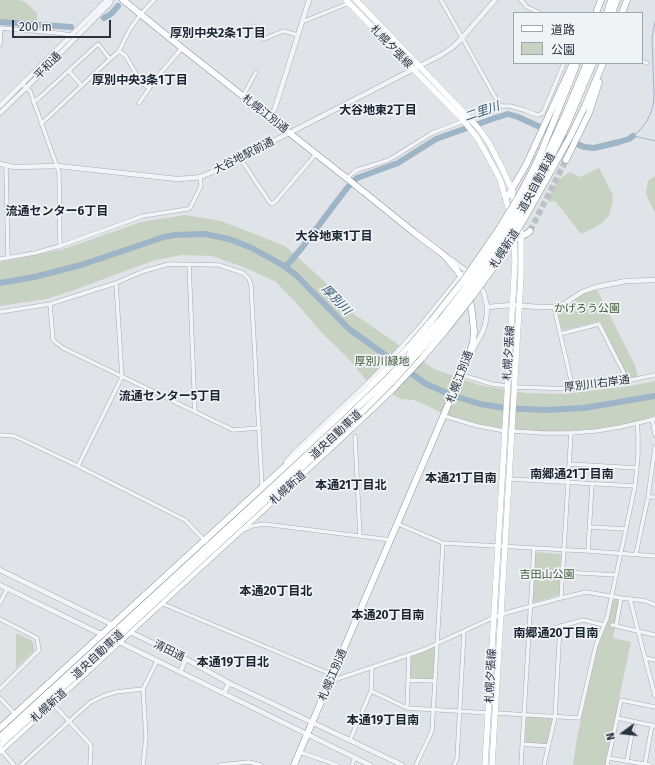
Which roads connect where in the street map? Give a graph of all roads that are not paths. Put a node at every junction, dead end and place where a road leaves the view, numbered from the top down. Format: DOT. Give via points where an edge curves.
graph roads {
  1 [pos="107,0"];
  2 [pos="111,0"];
  3 [pos="123,0"];
  4 [pos="154,0"];
  5 [pos="309,0"];
  6 [pos="356,0"];
  7 [pos="441,0"];
  8 [pos="495,0"];
  9 [pos="521,0"];
  10 [pos="611,0"];
  11 [pos="617,0"];
  12 [pos="628,0"];
  13 [pos="348,1"];
  14 [pos="599,2"];
  15 [pos="538,12"];
  16 [pos="596,12"];
  17 [pos="606,12"];
  18 [pos="612,12"];
  19 [pos="622,12"];
  20 [pos="140,15"];
  21 [pos="302,22"];
  22 [pos="254,26"];
  23 [pos="0,28"];
  24 [pos="298,35"];
  25 [pos="73,37"];
  26 [pos="460,41"];
  27 [pos="0,45"];
  28 [pos="182,48"];
  29 [pos="119,51"];
  30 [pos="110,59"];
  31 [pos="643,62"];
  32 [pos="564,64"];
  33 [pos="573,64"];
  34 [pos="577,64"];
  35 [pos="587,64"];
  36 [pos="593,64"];
  37 [pos="604,64"];
  38 [pos="604,64"];
  39 [pos="647,64"];
  40 [pos="420,66"];
  41 [pos="413,69"];
  42 [pos="69,71"];
  43 [pos="256,72"];
  44 [pos="22,84"];
  45 [pos="82,86"];
  46 [pos="26,88"];
  47 [pos="149,88"];
  48 [pos="243,96"];
  49 [pos="33,102"];
  50 [pos="139,103"];
  51 [pos="0,106"];
  52 [pos="0,113"];
  53 [pos="569,114"];
  54 [pos="270,118"];
  55 [pos="465,123"];
  56 [pos="41,124"];
  57 [pos="290,133"];
  58 [pos="551,153"];
  59 [pos="316,154"];
  60 [pos="240,158"];
  61 [pos="566,160"];
  62 [pos="0,164"];
  63 [pos="6,166"];
  64 [pos="58,166"];
  65 [pos="200,177"];
  66 [pos="351,181"];
  67 [pos="512,190"];
  68 [pos="506,199"];
  69 [pos="530,231"];
  70 [pos="518,237"];
  71 [pos="60,246"];
  72 [pos="445,256"];
  73 [pos="8,258"];
  74 [pos="0,259"];
  75 [pos="189,264"];
  76 [pos="469,273"];
  77 [pos="461,276"];
  78 [pos="655,280"];
  79 [pos="116,283"];
  80 [pos="50,304"];
  81 [pos="515,306"];
  82 [pos="487,307"];
  83 [pos="554,307"];
  84 [pos="0,312"];
  85 [pos="560,334"];
  86 [pos="469,356"];
  87 [pos="655,375"];
  88 [pos="122,377"];
  89 [pos="461,377"];
  90 [pos="626,381"];
  91 [pos="507,387"];
  92 [pos="514,388"];
  93 [pos="573,389"];
  94 [pos="195,412"];
  95 [pos="445,413"];
  96 [pos="654,419"];
  97 [pos="637,423"];
  98 [pos="260,428"];
  99 [pos="505,429"];
  100 [pos="512,429"];
  101 [pos="570,433"];
  102 [pos="655,435"];
  103 [pos="0,436"];
  104 [pos="356,436"];
  105 [pos="655,447"];
  106 [pos="569,464"];
  107 [pos="78,466"];
  108 [pos="637,468"];
  109 [pos="272,479"];
  110 [pos="509,479"];
  111 [pos="568,482"];
  112 [pos="592,484"];
  113 [pos="635,486"];
  114 [pos="262,488"];
  115 [pos="648,497"];
  116 [pos="655,497"];
  117 [pos="398,524"];
  118 [pos="590,527"];
  119 [pos="626,529"];
  120 [pos="239,532"];
  121 [pos="360,536"];
  122 [pos="391,540"];
  123 [pos="205,541"];
  124 [pos="443,543"];
  125 [pos="498,546"];
  126 [pos="505,546"];
  127 [pos="534,548"];
  128 [pos="564,550"];
  129 [pos="588,551"];
  130 [pos="216,553"];
  131 [pos="621,553"];
  132 [pos="636,554"];
  133 [pos="655,556"];
  134 [pos="0,570"];
  135 [pos="563,572"];
  136 [pos="616,575"];
  137 [pos="0,585"];
  138 [pos="7,589"];
  139 [pos="612,596"];
  140 [pos="561,598"];
  141 [pos="622,598"];
  142 [pos="630,599"];
  143 [pos="0,603"];
  144 [pos="161,603"];
  145 [pos="655,605"];
  146 [pos="530,606"];
  147 [pos="501,615"];
  148 [pos="494,618"];
  149 [pos="0,619"];
  150 [pos="112,624"];
  151 [pos="604,625"];
  152 [pos="612,625"];
  153 [pos="560,626"];
  154 [pos="616,626"];
  155 [pos="464,631"];
  156 [pos="130,632"];
  157 [pos="639,632"];
  158 [pos="102,634"];
  159 [pos="529,635"];
  160 [pos="655,636"];
  161 [pos="119,642"];
  162 [pos="437,644"];
  163 [pos="409,655"];
  164 [pos="645,658"];
  165 [pos="186,659"];
  166 [pos="655,660"];
  167 [pos="157,661"];
  168 [pos="372,667"];
  169 [pos="180,672"];
  170 [pos="332,678"];
  171 [pos="408,680"];
  172 [pos="229,682"];
  173 [pos="435,682"];
  174 [pos="0,689"];
  175 [pos="143,689"];
  176 [pos="371,691"];
  177 [pos="224,694"];
  178 [pos="655,695"];
  179 [pos="0,698"];
  180 [pos="52,704"];
  181 [pos="655,707"];
  182 [pos="407,708"];
  183 [pos="433,710"];
  184 [pos="460,711"];
  185 [pos="489,713"];
  186 [pos="496,713"];
  187 [pos="15,714"];
  188 [pos="524,715"];
  189 [pos="555,717"];
  190 [pos="617,718"];
  191 [pos="69,721"];
  192 [pos="313,722"];
  193 [pos="634,722"];
  194 [pos="654,726"];
  195 [pos="0,728"];
  196 [pos="308,734"];
  197 [pos="0,737"];
  198 [pos="350,740"];
  199 [pos="522,744"];
  200 [pos="548,746"];
  201 [pos="0,749"];
  202 [pos="300,752"];
  203 [pos="355,757"];
  204 [pos="608,758"];
  205 [pos="627,761"];
  206 [pos="645,764"];
  207 [pos="14,765"];
  208 [pos="21,765"];
  209 [pos="90,765"];
  210 [pos="143,765"];
  211 [pos="220,765"];
  212 [pos="261,765"];
  213 [pos="294,765"];
  214 [pos="337,765"];
  215 [pos="352,765"];
  216 [pos="370,765"];
  217 [pos="402,765"];
  218 [pos="416,765"];
  219 [pos="454,765"];
  220 [pos="486,765"];
  221 [pos="492,765"];
  222 [pos="521,765"];
  223 [pos="544,765"];
  224 [pos="607,765"];
  225 [pos="650,765"];
  1 -- 25 [label="street, 平和通"];
  2 -- 25 [label="street, 平和通"];
  3 -- 20 [label="highway, 札幌江別通"];
  4 -- 20 [label="street"];
  5 -- 21 [label="street"];
  6 -- 40 [label="main road, 札幌夕張線"];
  7 -- 26 [label="street"];
  8 -- 26 [label="street, 大谷地駅前通"];
  9 -- 15 [label="street" via="527,7"];
  10 -- 17 [label="highway"];
  11 -- 18 [label="highway"];
  12 -- 19 [label="highway"];
  13 -- 21 [label="street"];
  13 -- 41 [label="main road, 札幌夕張線"];
  14 -- 16 [label="highway"];
  20 -- 28 [label="highway, 札幌江別通"];
  20 -- 29 [label="street"];
  21 -- 24 [label="street"];
  22 -- 24 [label="street" via="264,39 283,31"];
  23 -- 25 [label="street"];
  23 -- 27 [label="street"];
  24 -- 54 [label="street"];
  25 -- 44 [label="street, 平和通"];
  25 -- 46 [label="street, 平和通"];
  26 -- 32 [label="street" via="500,105 537,115 543,113"];
  26 -- 40 [label="street, 大谷地駅前通"];
  28 -- 47 [label="street"];
  28 -- 48 [label="highway, 札幌江別通"];
  29 -- 30 [label="street"];
  29 -- 47 [label="street" via="126,56 141,83"];
  30 -- 42 [label="street" via="98,44"];
  30 -- 45 [label="street"];
  31 -- 39 [label="street"];
  33 -- 67 [label="highway"];
  34 -- 109 [label="highway, 札幌新道, bridge" via="535,166 519,196 463,282 380,378"];
  35 -- 53 [label="highway, 道央自動車道"];
  36 -- 53 [label="highway, 道央自動車道"];
  37 -- 120 [label="highway, 札幌新道, bridge" via="569,140 499,260 472,297 394,388"];
  38 -- 61 [label="highway" via="590,113"];
  40 -- 41 [label="street, 大谷地駅前通"];
  40 -- 67 [label="main road, 札幌夕張線" via="473,122 489,143"];
  41 -- 55 [label="main road, 札幌夕張線"];
  41 -- 57 [label="street, 大谷地駅前通"];
  42 -- 45 [label="street"];
  42 -- 49 [label="street"];
  43 -- 48 [label="street"];
  44 -- 46 [label="street"];
  44 -- 51 [label="street, 平和通"];
  45 -- 56 [label="street"];
  46 -- 49 [label="street" via="30,91"];
  46 -- 52 [label="street, 平和通"];
  47 -- 50 [label="street"];
  48 -- 54 [label="highway, 札幌江別通"];
  49 -- 56 [label="street"];
  53 -- 58 [label="highway, 道央自動車道"];
  54 -- 57 [label="highway, 札幌江別通"];
  55 -- 66 [label="street" via="432,133 386,161 353,172"];
  55 -- 68 [label="main road, 札幌夕張線" via="495,168"];
  56 -- 64 [label="street"];
  57 -- 59 [label="highway, 札幌江別通"];
  57 -- 60 [label="street, 大谷地駅前通"];
  58 -- 197 [label="highway, 道央自動車道, bridge" via="498,241 465,288 387,379"];
  58 -- 201 [label="highway, 道央自動車道, bridge" via="543,174 506,238 472,287 414,359 362,412"];
  59 -- 60 [label="street" via="272,204"];
  59 -- 66 [label="highway, 札幌江別通"];
  60 -- 65 [label="street, 大谷地駅前通"];
  62 -- 63 [label="street, 大谷地駅前通"];
  63 -- 64 [label="street, 大谷地駅前通"];
  63 -- 73 [label="street"];
  64 -- 65 [label="street, 大谷地駅前通" via="177,179"];
  64 -- 71 [label="street"];
  65 -- 71 [label="street" via="200,188 188,209 143,216"];
  66 -- 72 [label="highway, 札幌江別通"];
  67 -- 68 [label="highway"];
  67 -- 70 [label="main road, 札幌夕張線"];
  68 -- 70 [label="main road, 札幌夕張線"];
  69 -- 70 [label="highway"];
  70 -- 81 [label="main road, 札幌夕張線" via="521,253"];
  71 -- 73 [label="street"];
  72 -- 76 [label="street"];
  72 -- 77 [label="highway, 札幌江別通"];
  73 -- 74 [label="street"];
  75 -- 79 [label="street" via="169,264"];
  75 -- 94 [label="street"];
  75 -- 98 [label="street" via="219,265 243,273 249,279 252,292"];
  76 -- 77 [label="street"];
  76 -- 82 [label="street" via="482,290"];
  77 -- 86 [label="highway, 札幌江別通" via="468,291 474,331"];
  77 -- 109 [label="street" via="403,346 294,453"];
  78 -- 83 [label="street" via="626,281 596,287"];
  79 -- 80 [label="street"];
  79 -- 88 [label="street"];
  80 -- 84 [label="street"];
  80 -- 88 [label="street" via="53,340 62,348"];
  81 -- 82 [label="street"];
  81 -- 83 [label="street"];
  81 -- 91 [label="main road, 札幌夕張線"];
  81 -- 92 [label="main road, 札幌夕張線"];
  82 -- 86 [label="street" via="484,325"];
  83 -- 85 [label="street"];
  85 -- 90 [label="street" via="599,324"];
  85 -- 93 [label="street"];
  86 -- 89 [label="highway, 札幌江別通"];
  87 -- 90 [label="street, 厚別川右岸通"];
  88 -- 94 [label="street"];
  88 -- 107 [label="street"];
  89 -- 91 [label="street"];
  89 -- 95 [label="highway, 札幌江別通"];
  90 -- 93 [label="street, 厚別川右岸通"];
  91 -- 99 [label="main road, 札幌夕張線"];
  92 -- 93 [label="street, 厚別川右岸通"];
  92 -- 100 [label="main road, 札幌夕張線"];
  94 -- 98 [label="street" via="233,430"];
  95 -- 99 [label="street" via="478,426"];
  95 -- 117 [label="highway, 札幌江別通"];
  96 -- 97 [label="street"];
  96 -- 102 [label="street"];
  97 -- 101 [label="street"];
  97 -- 108 [label="street"];
  98 -- 114 [label="street"];
  99 -- 125 [label="main road, 札幌夕張線"];
  100 -- 101 [label="street"];
  100 -- 110 [label="main road, 札幌夕張線"];
  101 -- 106 [label="street"];
  103 -- 107 [label="street" via="14,436"];
  104 -- 121 [label="street"];
  105 -- 115 [label="street"];
  106 -- 108 [label="street"];
  106 -- 111 [label="street"];
  107 -- 123 [label="street" via="185,520"];
  108 -- 113 [label="street"];
  109 -- 114 [label="highway, 札幌新道"];
  110 -- 111 [label="street"];
  110 -- 126 [label="main road, 札幌夕張線"];
  111 -- 112 [label="street"];
  111 -- 128 [label="street"];
  112 -- 113 [label="street"];
  112 -- 118 [label="street"];
  113 -- 119 [label="street"];
  114 -- 123 [label="highway, 札幌新道"];
  115 -- 116 [label="street"];
  115 -- 132 [label="street"];
  117 -- 122 [label="highway, 札幌江別通"];
  117 -- 124 [label="street"];
  118 -- 119 [label="street"];
  118 -- 129 [label="street"];
  119 -- 131 [label="street"];
  120 -- 121 [label="street" via="264,524"];
  120 -- 130 [label="highway, 札幌新道"];
  121 -- 122 [label="street"];
  122 -- 170 [label="highway, 札幌江別通"];
  123 -- 130 [label="street"];
  123 -- 150 [label="highway, 札幌新道"];
  124 -- 125 [label="street"];
  124 -- 162 [label="street"];
  125 -- 126 [label="street"];
  125 -- 148 [label="main road, 札幌夕張線"];
  126 -- 127 [label="street"];
  126 -- 147 [label="main road, 札幌夕張線"];
  127 -- 128 [label="street"];
  127 -- 146 [label="street"];
  128 -- 129 [label="street"];
  128 -- 135 [label="street"];
  129 -- 131 [label="street"];
  130 -- 144 [label="highway, 札幌新道"];
  131 -- 132 [label="street"];
  131 -- 136 [label="street"];
  132 -- 133 [label="street"];
  134 -- 150 [label="street, 清田通"];
  135 -- 136 [label="street"];
  135 -- 140 [label="street"];
  136 -- 139 [label="street"];
  137 -- 138 [label="street, 清田通"];
  138 -- 143 [label="street"];
  138 -- 158 [label="street, 清田通"];
  139 -- 140 [label="street" via="586,592"];
  139 -- 141 [label="street"];
  139 -- 151 [label="street"];
  140 -- 146 [label="street"];
  141 -- 142 [label="street"];
  141 -- 154 [label="street"];
  142 -- 145 [label="street"];
  142 -- 157 [label="street"];
  144 -- 156 [label="highway, 札幌新道"];
  144 -- 170 [label="street"];
  146 -- 147 [label="street"];
  146 -- 159 [label="street"];
  147 -- 148 [label="street"];
  147 -- 186 [label="main road, 札幌夕張線"];
  148 -- 155 [label="street"];
  148 -- 185 [label="main road, 札幌夕張線"];
  149 -- 174 [label="street" via="37,638 38,650"];
  150 -- 156 [label="street, 清田通"];
  150 -- 158 [label="highway, 札幌新道"];
  151 -- 153 [label="street" via="583,620"];
  151 -- 189 [label="street" via="596,645 579,718"];
  152 -- 154 [label="street"];
  153 -- 159 [label="street"];
  153 -- 189 [label="street"];
  154 -- 157 [label="street"];
  155 -- 162 [label="street"];
  155 -- 184 [label="street"];
  156 -- 161 [label="highway, 札幌新道"];
  156 -- 165 [label="street, 清田通"];
  157 -- 160 [label="street"];
  157 -- 164 [label="street"];
  158 -- 161 [label="street, 清田通"];
  158 -- 187 [label="highway, 札幌新道"];
  159 -- 188 [label="street"];
  161 -- 167 [label="street, 清田通"];
  161 -- 180 [label="highway, 札幌新道"];
  162 -- 163 [label="street"];
  162 -- 173 [label="street"];
  163 -- 168 [label="street"];
  163 -- 171 [label="street"];
  164 -- 166 [label="street"];
  164 -- 178 [label="street"];
  165 -- 169 [label="street"];
  165 -- 172 [label="street, 清田通"];
  167 -- 169 [label="street, 清田通"];
  167 -- 175 [label="street"];
  168 -- 170 [label="street"];
  168 -- 176 [label="street"];
  169 -- 177 [label="street, 清田通"];
  170 -- 192 [label="highway, 札幌江別通"];
  171 -- 173 [label="street"];
  171 -- 182 [label="street"];
  172 -- 177 [label="street"];
  172 -- 192 [label="street, 清田通"];
  173 -- 183 [label="street"];
  175 -- 191 [label="street" via="103,696 86,706"];
  175 -- 210 [label="street" via="146,737"];
  176 -- 182 [label="street"];
  176 -- 198 [label="street"];
  177 -- 196 [label="street, 清田通"];
  179 -- 187 [label="street"];
  180 -- 191 [label="street"];
  180 -- 201 [label="highway, 札幌新道"];
  181 -- 190 [label="street" via="621,700"];
  182 -- 183 [label="street"];
  183 -- 184 [label="street"];
  183 -- 218 [label="street" via="432,732"];
  184 -- 185 [label="street"];
  184 -- 219 [label="street" via="457,759"];
  185 -- 220 [label="main road, 札幌夕張線"];
  186 -- 188 [label="street"];
  186 -- 221 [label="main road, 札幌夕張線"];
  187 -- 195 [label="highway, 札幌新道"];
  188 -- 189 [label="street"];
  188 -- 199 [label="street"];
  189 -- 200 [label="street"];
  190 -- 193 [label="street"];
  190 -- 204 [label="street"];
  191 -- 208 [label="street"];
  191 -- 209 [label="street" via="90,744"];
  192 -- 196 [label="highway, 札幌江別通"];
  192 -- 198 [label="street, 清田通"];
  193 -- 194 [label="street"];
  193 -- 205 [label="street"];
  194 -- 206 [label="street"];
  196 -- 202 [label="highway, 札幌江別通"];
  196 -- 203 [label="street, 清田通"];
  198 -- 217 [label="street, 清田通"];
  199 -- 200 [label="street"];
  199 -- 222 [label="street"];
  200 -- 223 [label="street"];
  201 -- 207 [label="street"];
  202 -- 213 [label="highway, 札幌江別通"];
  202 -- 214 [label="street"];
  203 -- 215 [label="street"];
  203 -- 216 [label="street, 清田通"];
  204 -- 205 [label="street"];
  204 -- 224 [label="street"];
  205 -- 206 [label="street"];
  206 -- 225 [label="street"];
  211 -- 212 [label="street" via="249,762"];
}
